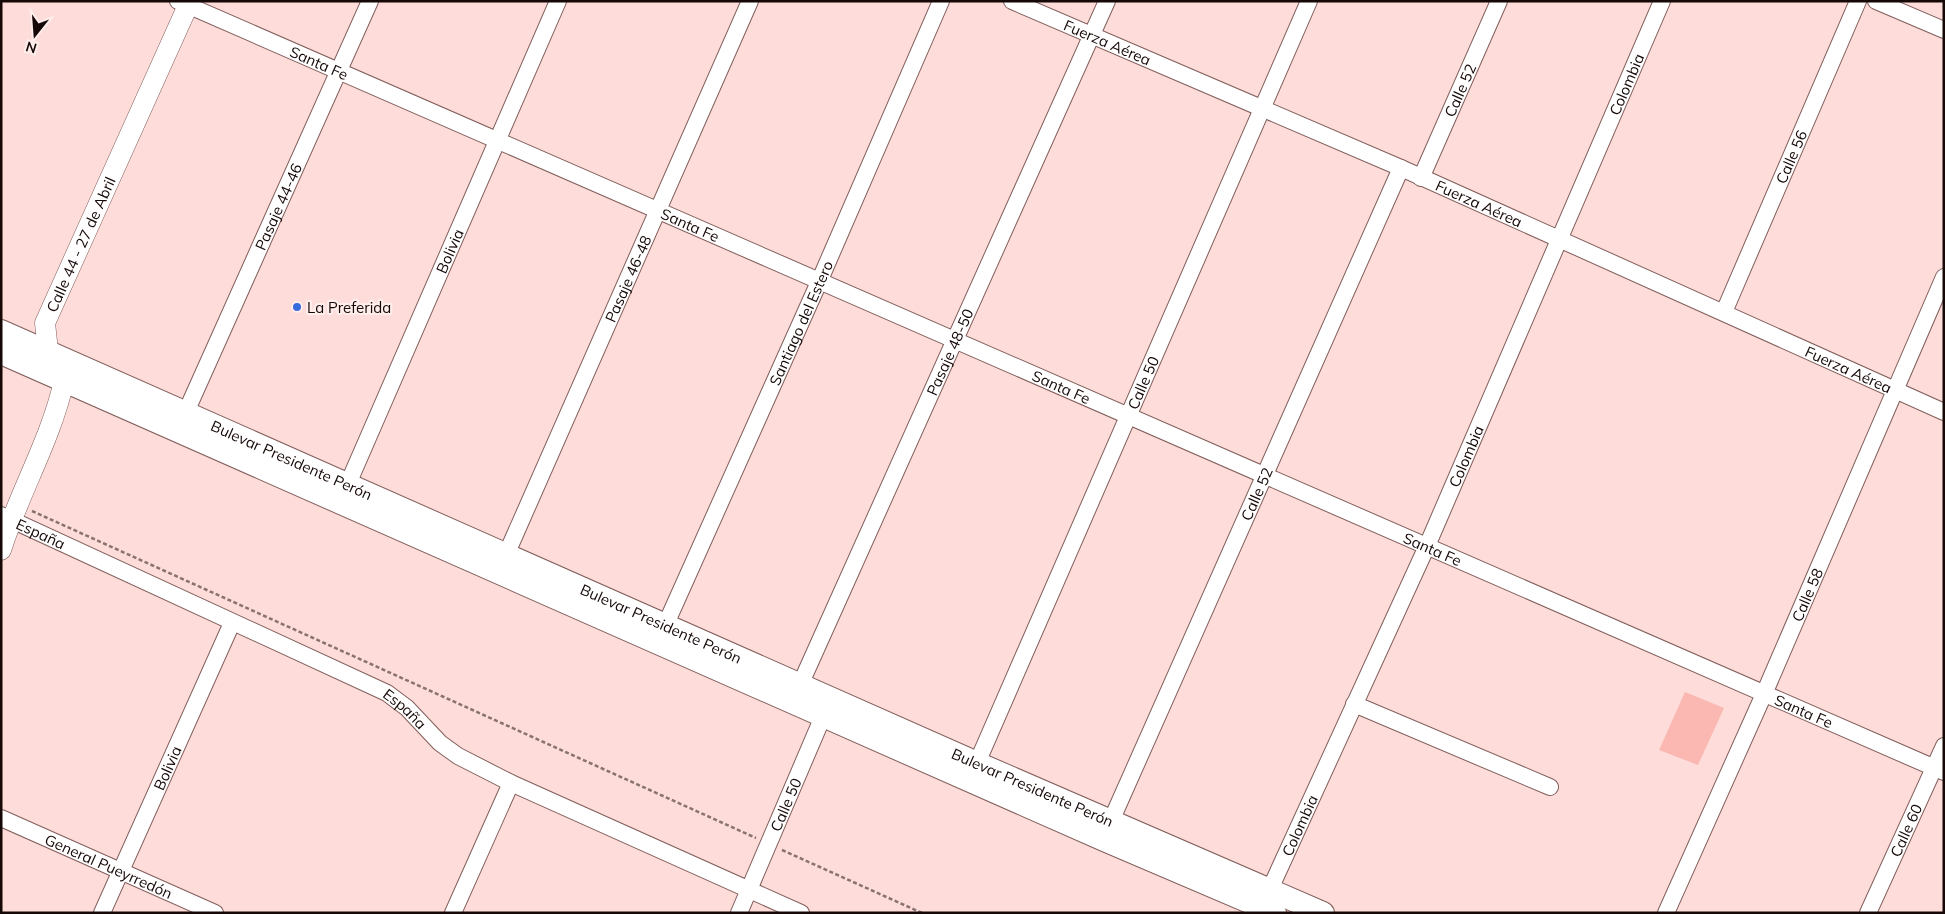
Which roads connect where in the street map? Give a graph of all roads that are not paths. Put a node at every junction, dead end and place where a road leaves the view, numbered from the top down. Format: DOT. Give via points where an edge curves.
graph roads {
  1 [pos="370,1"];
  2 [pos="558,1"];
  3 [pos="750,1"];
  4 [pos="941,1"];
  5 [pos="1012,1"];
  6 [pos="1107,1"];
  7 [pos="1309,1"];
  8 [pos="1499,1"];
  9 [pos="1662,1"];
  10 [pos="1858,1"];
  11 [pos="1876,1"];
  12 [pos="185,3"];
  13 [pos="1944,30"];
  14 [pos="1091,36"];
  15 [pos="339,72"];
  16 [pos="1262,109"];
  17 [pos="496,141"];
  18 [pos="1401,168"];
  19 [pos="1421,178"];
  20 [pos="658,211"];
  21 [pos="1559,240"];
  22 [pos="1944,277"];
  23 [pos="819,282"];
  24 [pos="1724,312"];
  25 [pos="1,331"];
  26 [pos="955,341"];
  27 [pos="48,351"];
  28 [pos="1,352"];
  29 [pos="64,381"];
  30 [pos="1895,390"];
  31 [pos="186,412"];
  32 [pos="1944,412"];
  33 [pos="1127,416"];
  34 [pos="1267,475"];
  35 [pos="344,492"];
  36 [pos="8,518"];
  37 [pos="1426,546"];
  38 [pos="1,550"];
  39 [pos="506,555"];
  40 [pos="232,623"];
  41 [pos="661,634"];
  42 [pos="796,694"];
  43 [pos="1764,694"];
  44 [pos="1354,704"];
  45 [pos="827,707"];
  46 [pos="1944,746"];
  47 [pos="977,763"];
  48 [pos="1939,770"];
  49 [pos="512,783"];
  50 [pos="1550,788"];
  51 [pos="1,818"];
  52 [pos="1112,821"];
  53 [pos="121,870"];
  54 [pos="749,890"];
  55 [pos="1269,903"];
  56 [pos="102,913"];
  57 [pos="215,913"];
  58 [pos="453,913"];
  59 [pos="739,913"];
  60 [pos="801,913"];
  61 [pos="1323,913"];
  62 [pos="1666,913"];
  63 [pos="1868,913"];
  1 -- 15 [label="street, Pasaje 44-46"];
  2 -- 17 [label="street, Bolivia"];
  3 -- 20 [label="street, Pasaje 46-48"];
  4 -- 23 [label="street, Santiago del Estero"];
  5 -- 14 [label="street, Fuerza Aérea"];
  6 -- 14 [label="street, Pasaje 48-50"];
  7 -- 16 [label="street, Calle 50"];
  8 -- 19 [label="street, Calle 52"];
  9 -- 21 [label="street, Colombia"];
  10 -- 24 [label="street, Calle 56"];
  11 -- 13 [label="street"];
  12 -- 15 [label="street, Santa Fe"];
  12 -- 27 [label="street, Calle 44 - 27 de Abril" via="45,323"];
  14 -- 16 [label="street, Fuerza Aérea"];
  14 -- 26 [label="street, Pasaje 48-50"];
  15 -- 17 [label="street, Santa Fe"];
  15 -- 31 [label="street, Pasaje 44-46"];
  16 -- 18 [label="street, Fuerza Aérea"];
  16 -- 33 [label="street, Calle 50"];
  17 -- 20 [label="street, Santa Fe"];
  17 -- 35 [label="street, Bolivia"];
  18 -- 19 [label="street, Fuerza Aérea"];
  18 -- 34 [label="street, Calle 52"];
  19 -- 21 [label="street, Fuerza Aérea"];
  20 -- 23 [label="street, Santa Fe"];
  20 -- 39 [label="street, Pasaje 46-48"];
  21 -- 24 [label="street, Fuerza Aérea"];
  21 -- 37 [label="street, Colombia"];
  22 -- 30 [label="street, Calle 58"];
  23 -- 26 [label="street, Santa Fe"];
  23 -- 41 [label="street, Santiago del Estero"];
  24 -- 30 [label="street, Fuerza Aérea"];
  25 -- 27 [label="main road, Bulevar Presidente Perón"];
  26 -- 33 [label="street, Santa Fe"];
  26 -- 42 [label="street, Pasaje 48-50"];
  27 -- 29 [label="street, Calle 44 - 27 de Abril"];
  27 -- 31 [label="main road, Bulevar Presidente Perón"];
  28 -- 29 [label="main road, Bulevar Presidente Perón"];
  29 -- 35 [label="main road, Bulevar Presidente Perón"];
  29 -- 36 [label="street" via="51,421"];
  30 -- 32 [label="street, Fuerza Aérea"];
  30 -- 43 [label="street, Calle 58"];
  31 -- 35 [label="main road, Bulevar Presidente Perón"];
  33 -- 34 [label="street, Santa Fe"];
  33 -- 47 [label="street, Calle 50"];
  34 -- 37 [label="street, Santa Fe"];
  34 -- 52 [label="street, Calle 52"];
  35 -- 39 [label="main road, Bulevar Presidente Perón"];
  35 -- 41 [label="main road, Bulevar Presidente Perón"];
  36 -- 38 [label="street"];
  36 -- 40 [label="street, España"];
  37 -- 43 [label="street, Santa Fe"];
  37 -- 44 [label="street, Colombia"];
  39 -- 41 [label="main road, Bulevar Presidente Perón"];
  40 -- 49 [label="street, España" via="387,693 407,708 446,748"];
  40 -- 53 [label="street, Bolivia"];
  41 -- 42 [label="main road, Bulevar Presidente Perón"];
  42 -- 45 [label="main road, Bulevar Presidente Perón"];
  43 -- 48 [label="street, Santa Fe"];
  43 -- 62 [label="street, Calle 58"];
  44 -- 50 [label="street"];
  44 -- 55 [label="street, Colombia"];
  45 -- 47 [label="main road, Bulevar Presidente Perón"];
  45 -- 54 [label="street, Calle 50"];
  45 -- 55 [label="main road, Bulevar Presidente Perón" via="1104,840"];
  46 -- 48 [label="street, Calle 60"];
  47 -- 52 [label="main road, Bulevar Presidente Perón"];
  48 -- 63 [label="street, Calle 60"];
  49 -- 54 [label="street, España"];
  49 -- 58 [label="street"];
  51 -- 53 [label="street, General Pueyrredón"];
  52 -- 55 [label="main road, Bulevar Presidente Perón"];
  53 -- 56 [label="street, Bolivia"];
  53 -- 57 [label="street, General Pueyrredón"];
  54 -- 59 [label="street, Calle 50"];
  54 -- 60 [label="street, España"];
  55 -- 61 [label="main road, Bulevar Presidente Perón"];
}
